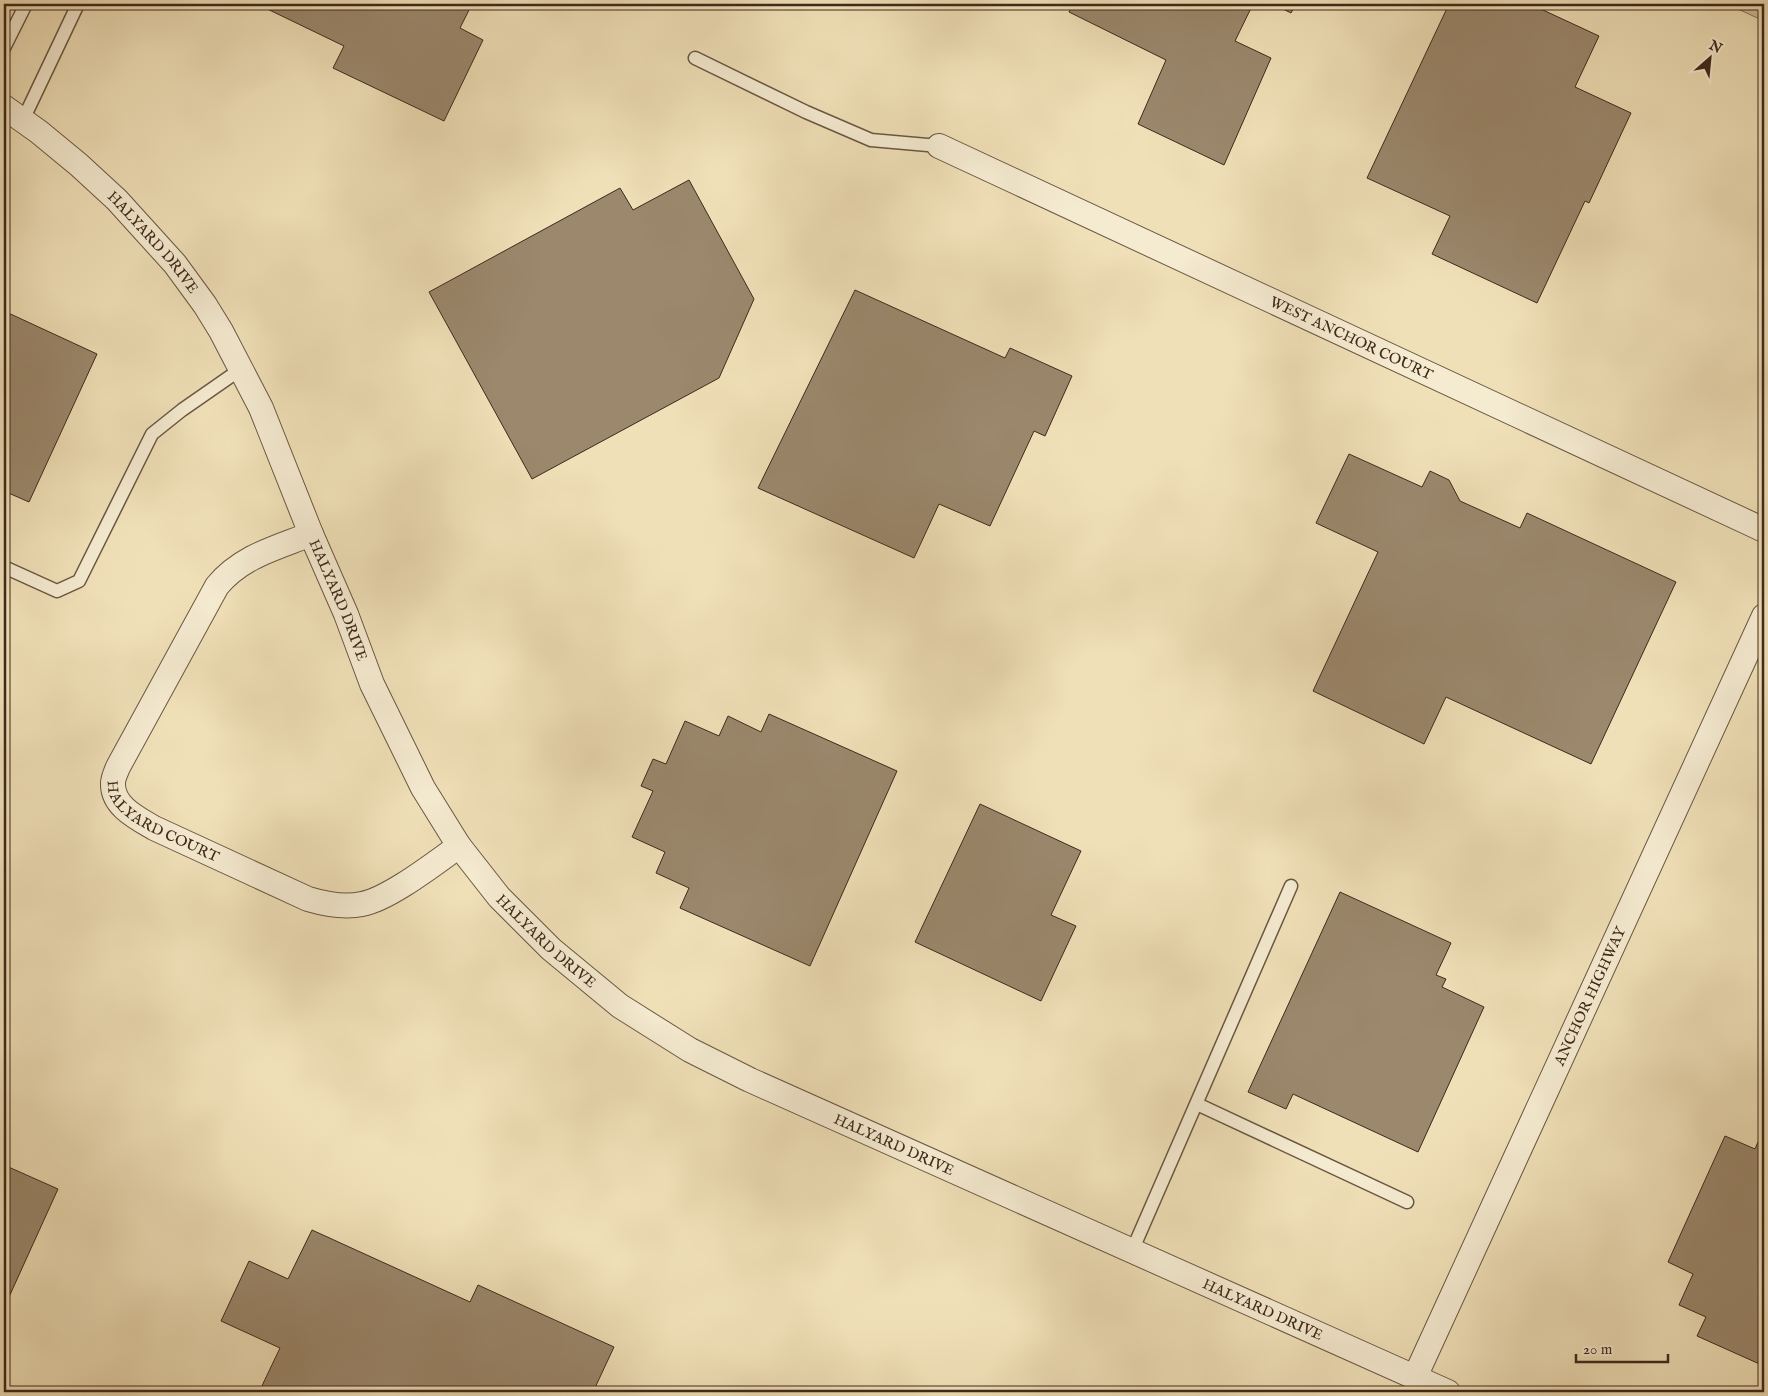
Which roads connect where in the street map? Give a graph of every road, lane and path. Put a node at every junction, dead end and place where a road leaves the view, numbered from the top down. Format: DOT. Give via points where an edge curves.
graph roads {
  1 [pos="26,4"];
  2 [pos="78,4"];
  3 [pos="4,48"];
  4 [pos="695,58"];
  5 [pos="13,114"];
  6 [pos="939,146"];
  7 [pos="241,369"];
  8 [pos="1764,530"];
  9 [pos="311,534"];
  10 [pos="4,567"];
  11 [pos="1764,616"];
  12 [pos="459,846"];
  13 [pos="1291,886"];
  14 [pos="1197,1104"];
  15 [pos="1407,1202"];
  16 [pos="1132,1251"];
  17 [pos="1416,1378"];
  18 [pos="1448,1392"];
  1 -- 3 [label="lane"];
  2 -- 5 [label="lane"];
  4 -- 6 [label="lane" via="871,140"];
  5 -- 7 [label="street, HALYARD DRIVE" via="79,164 117,200 174,264 205,305"];
  6 -- 8 [label="street, WEST ANCHOR COURT"];
  7 -- 9 [label="street, HALYARD DRIVE" via="261,408"];
  7 -- 10 [label="lane" via="152,434 79,581 58,591"];
  9 -- 12 [label="street, HALYARD DRIVE" via="372,684 423,788"];
  9 -- 12 [label="street, HALYARD COURT" via="254,557 227,574 217,586 118,767 113,782 116,795 122,806 154,828 325,904 354,905 378,899"];
  11 -- 17 [label="street, ANCHOR HIGHWAY"];
  12 -- 16 [label="street, HALYARD DRIVE" via="499,897 551,949 620,1006 690,1050"];
  13 -- 14 [label="lane"];
  14 -- 15 [label="lane"];
  14 -- 16 [label="lane"];
  16 -- 17 [label="street, HALYARD DRIVE"];
  17 -- 18 [label="street, HALYARD DRIVE"];
}
